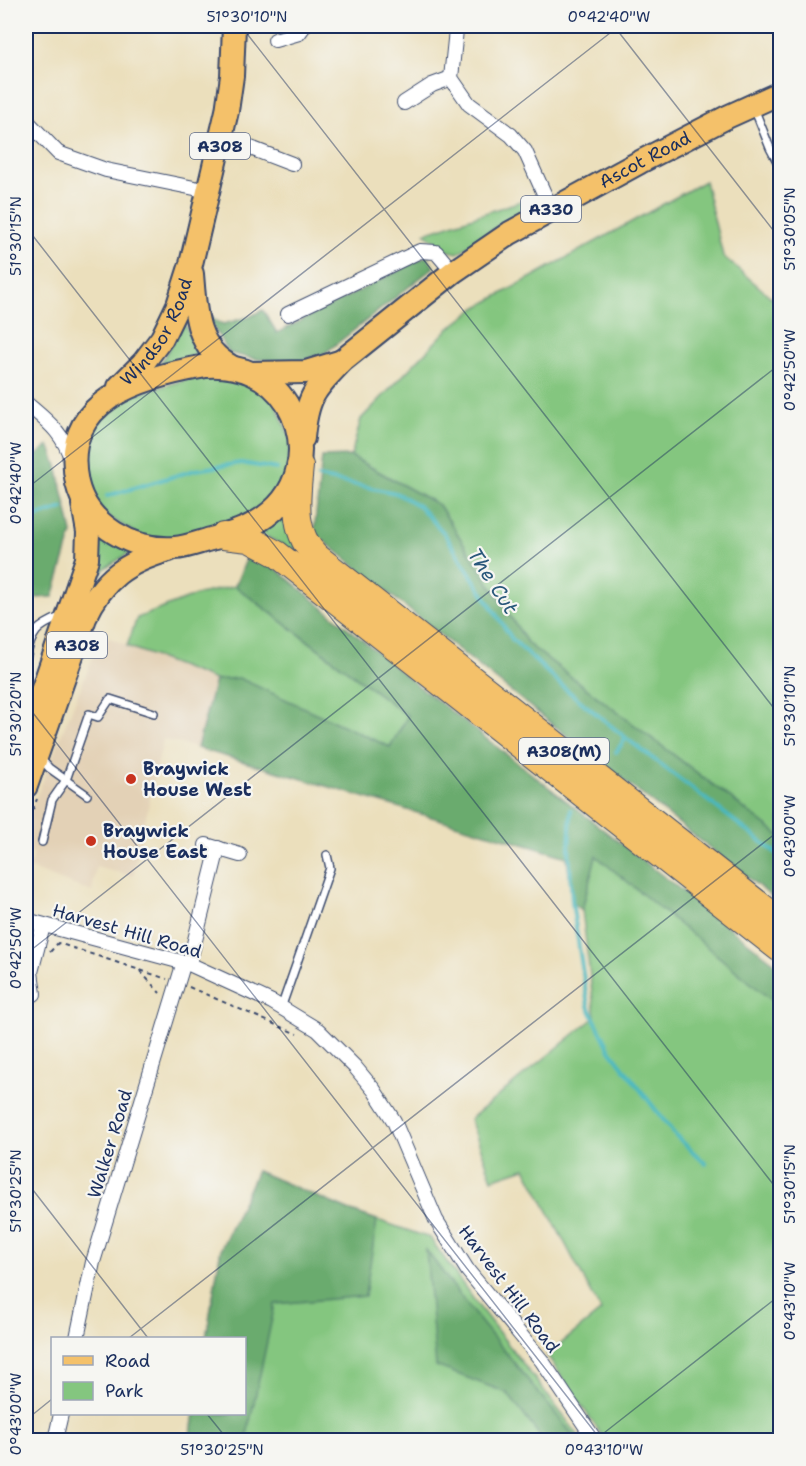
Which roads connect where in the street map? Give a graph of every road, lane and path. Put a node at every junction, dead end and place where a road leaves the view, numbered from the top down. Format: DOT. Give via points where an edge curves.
graph roads {
  1 [pos="234,26"];
  2 [pos="304,26"];
  3 [pos="458,26"];
  4 [pos="276,40"];
  5 [pos="451,78"];
  6 [pos="780,93"];
  7 [pos="404,103"];
  8 [pos="753,105"];
  9 [pos="26,116"];
  10 [pos="222,137"];
  11 [pos="292,164"];
  12 [pos="780,167"];
  13 [pos="209,192"];
  14 [pos="551,209"];
  15 [pos="191,264"];
  16 [pos="453,272"];
  17 [pos="288,314"];
  18 [pos="343,360"];
  19 [pos="230,366"];
  20 [pos="252,373"];
  21 [pos="112,395"];
  22 [pos="26,403"];
  23 [pos="93,413"];
  24 [pos="56,428"];
  25 [pos="300,463"];
  26 [pos="77,482"];
  27 [pos="223,536"];
  28 [pos="179,548"];
  29 [pos="71,610"];
  30 [pos="26,659"];
  31 [pos="154,712"];
  32 [pos="32,746"];
  33 [pos="66,780"];
  34 [pos="26,786"];
  35 [pos="87,795"];
  36 [pos="42,842"];
  37 [pos="240,855"];
  38 [pos="327,855"];
  39 [pos="26,920"];
  40 [pos="780,921"];
  41 [pos="43,926"];
  42 [pos="780,949"];
  43 [pos="36,955"];
  44 [pos="187,963"];
  45 [pos="138,968"];
  46 [pos="178,982"];
  47 [pos="34,994"];
  48 [pos="171,1006"];
  49 [pos="282,1008"];
  50 [pos="306,1038"];
  51 [pos="77,1337"];
  52 [pos="61,1415"];
  53 [pos="55,1440"];
  54 [pos="595,1440"];
  1 -- 10 [label="main road, Windsor Road / A308" via="230,93"];
  2 -- 4 [label="street" via="299,33"];
  3 -- 5 [label="street"];
  5 -- 7 [label="street"];
  5 -- 14 [label="street" via="469,104 511,135 525,151"];
  6 -- 8 [label="main road, Ascot Road / A330"];
  8 -- 12 [label="lane"];
  8 -- 14 [label="main road, Ascot Road / A330"];
  9 -- 13 [label="street" via="58,153 106,170"];
  10 -- 11 [label="street"];
  10 -- 13 [label="main road, Windsor Road / A308"];
  13 -- 15 [label="main road, Windsor Road / A308"];
  14 -- 16 [label="main road, Ascot Road / A330"];
  15 -- 19 [label="main road, Windsor Road / A308" via="200,333 209,349"];
  15 -- 21 [label="main road, Windsor Road / A308" via="162,338"];
  16 -- 17 [label="street" via="436,252 420,251"];
  16 -- 18 [label="main road, Ascot Road / A330"];
  18 -- 20 [label="main road, Ascot Road / A330" via="306,372"];
  18 -- 25 [label="main road, Ascot Road / A330" via="308,404"];
  19 -- 20 [label="main road"];
  19 -- 21 [label="main road" via="182,371 135,383"];
  20 -- 25 [label="main road" via="275,389 289,408 300,439"];
  21 -- 23 [label="main road"];
  22 -- 24 [label="street"];
  23 -- 24 [label="street" via="75,424"];
  23 -- 26 [label="main road" via="75,457"];
  24 -- 26 [label="street" via="68,449"];
  25 -- 27 [label="main road" via="285,496 268,514"];
  25 -- 40 [label="highway, A308(M)" via="298,526 317,557"];
  26 -- 28 [label="main road" via="98,520 115,534 150,546"];
  26 -- 29 [label="main road, A308" via="87,523 88,551"];
  27 -- 28 [label="main road"];
  27 -- 42 [label="highway, A308(M)" via="249,539 277,554"];
  28 -- 32 [label="main road, A308" via="124,567 96,597"];
  29 -- 30 [label="lane" via="41,626 33,636"];
  29 -- 32 [label="main road, A308"];
  31 -- 33 [label="lane" via="110,699 98,717 88,714"];
  32 -- 33 [label="lane" via="49,768"];
  32 -- 34 [label="main road, A308"];
  33 -- 35 [label="lane"];
  33 -- 36 [label="lane" via="52,800"];
  37 -- 44 [label="street, Walker Road" via="212,846"];
  38 -- 49 [label="lane" via="330,868"];
  39 -- 41 [label="street, Harvest Hill Road"];
  41 -- 43 [label="street"];
  41 -- 44 [label="street, Harvest Hill Road"];
  43 -- 45 [label="path" via="45,959 58,943"];
  43 -- 47 [label="street" via="31,972"];
  44 -- 46 [label="street, Walker Road"];
  44 -- 49 [label="street, Harvest Hill Road"];
  45 -- 46 [label="path"];
  45 -- 48 [label="path"];
  46 -- 48 [label="street, Walker Road"];
  46 -- 50 [label="path"];
  48 -- 51 [label="street, Walker Road" via="93,1262"];
  49 -- 54 [label="street, Harvest Hill Road" via="318,1030 374,1090 394,1121 436,1220 468,1271 542,1361"];
  52 -- 53 [label="street"];
}
